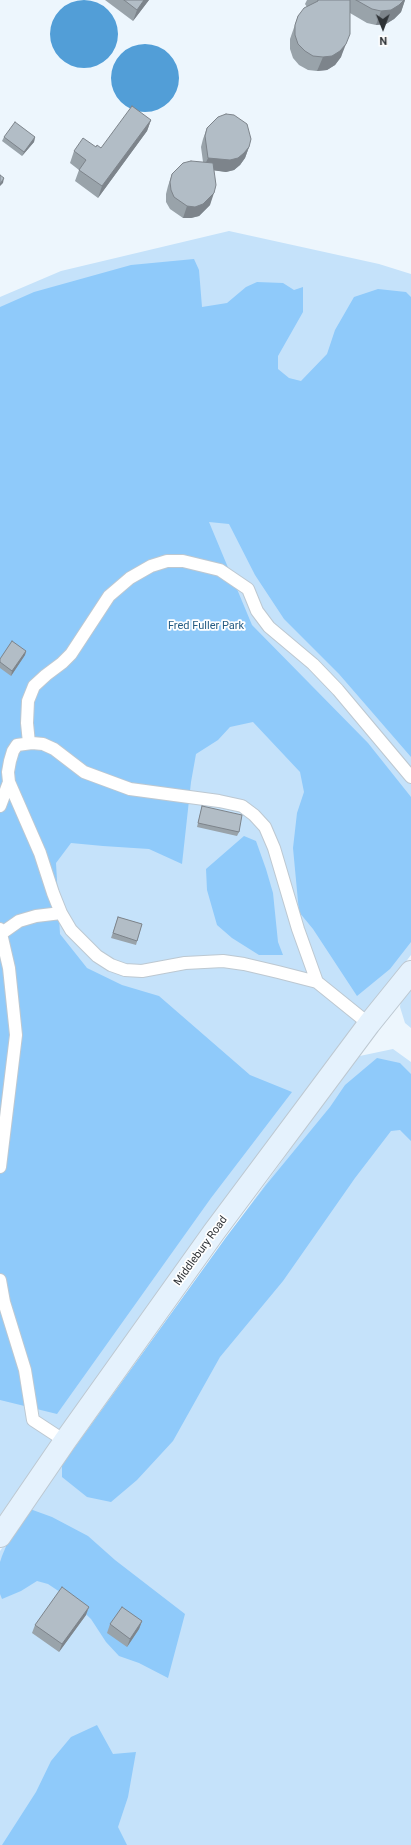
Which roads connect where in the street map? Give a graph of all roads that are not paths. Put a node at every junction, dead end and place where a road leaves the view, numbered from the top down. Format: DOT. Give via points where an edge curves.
graph roads {
  1 [pos="29,743"];
  2 [pos="411,777"];
  3 [pos="9,782"];
  4 [pos="0,806"];
  5 [pos="61,913"];
  6 [pos="1,931"];
  7 [pos="411,972"];
  8 [pos="317,982"];
  9 [pos="369,1024"];
  10 [pos="0,1167"];
  11 [pos="0,1280"];
  12 [pos="65,1441"];
  13 [pos="0,1536"];
  1 -- 2 [label="lane" via="28,701 34,686 71,654 109,596 130,578 150,566 167,561 183,561 220,570 248,589 258,611 269,626 313,664 338,690"];
  1 -- 3 [label="lane" via="17,745 13,751 8,772"];
  1 -- 8 [label="lane" via="44,744 84,772 130,788 219,801 242,806 254,814 265,827 274,848"];
  3 -- 4 [label="lane"];
  3 -- 5 [label="lane" via="40,853"];
  5 -- 6 [label="lane" via="19,921"];
  5 -- 8 [label="lane" via="71,930 97,956 125,970 142,971 192,962 223,961"];
  6 -- 10 [label="lane" via="9,968 16,1035"];
  7 -- 9 [label="street, Middlebury Road"];
  8 -- 9 [label="lane"];
  9 -- 12 [label="street, Middlebury Road" via="214,1232"];
  11 -- 12 [label="lane" via="4,1302 25,1370 33,1420"];
  12 -- 13 [label="street, Middlebury Road"];
}
